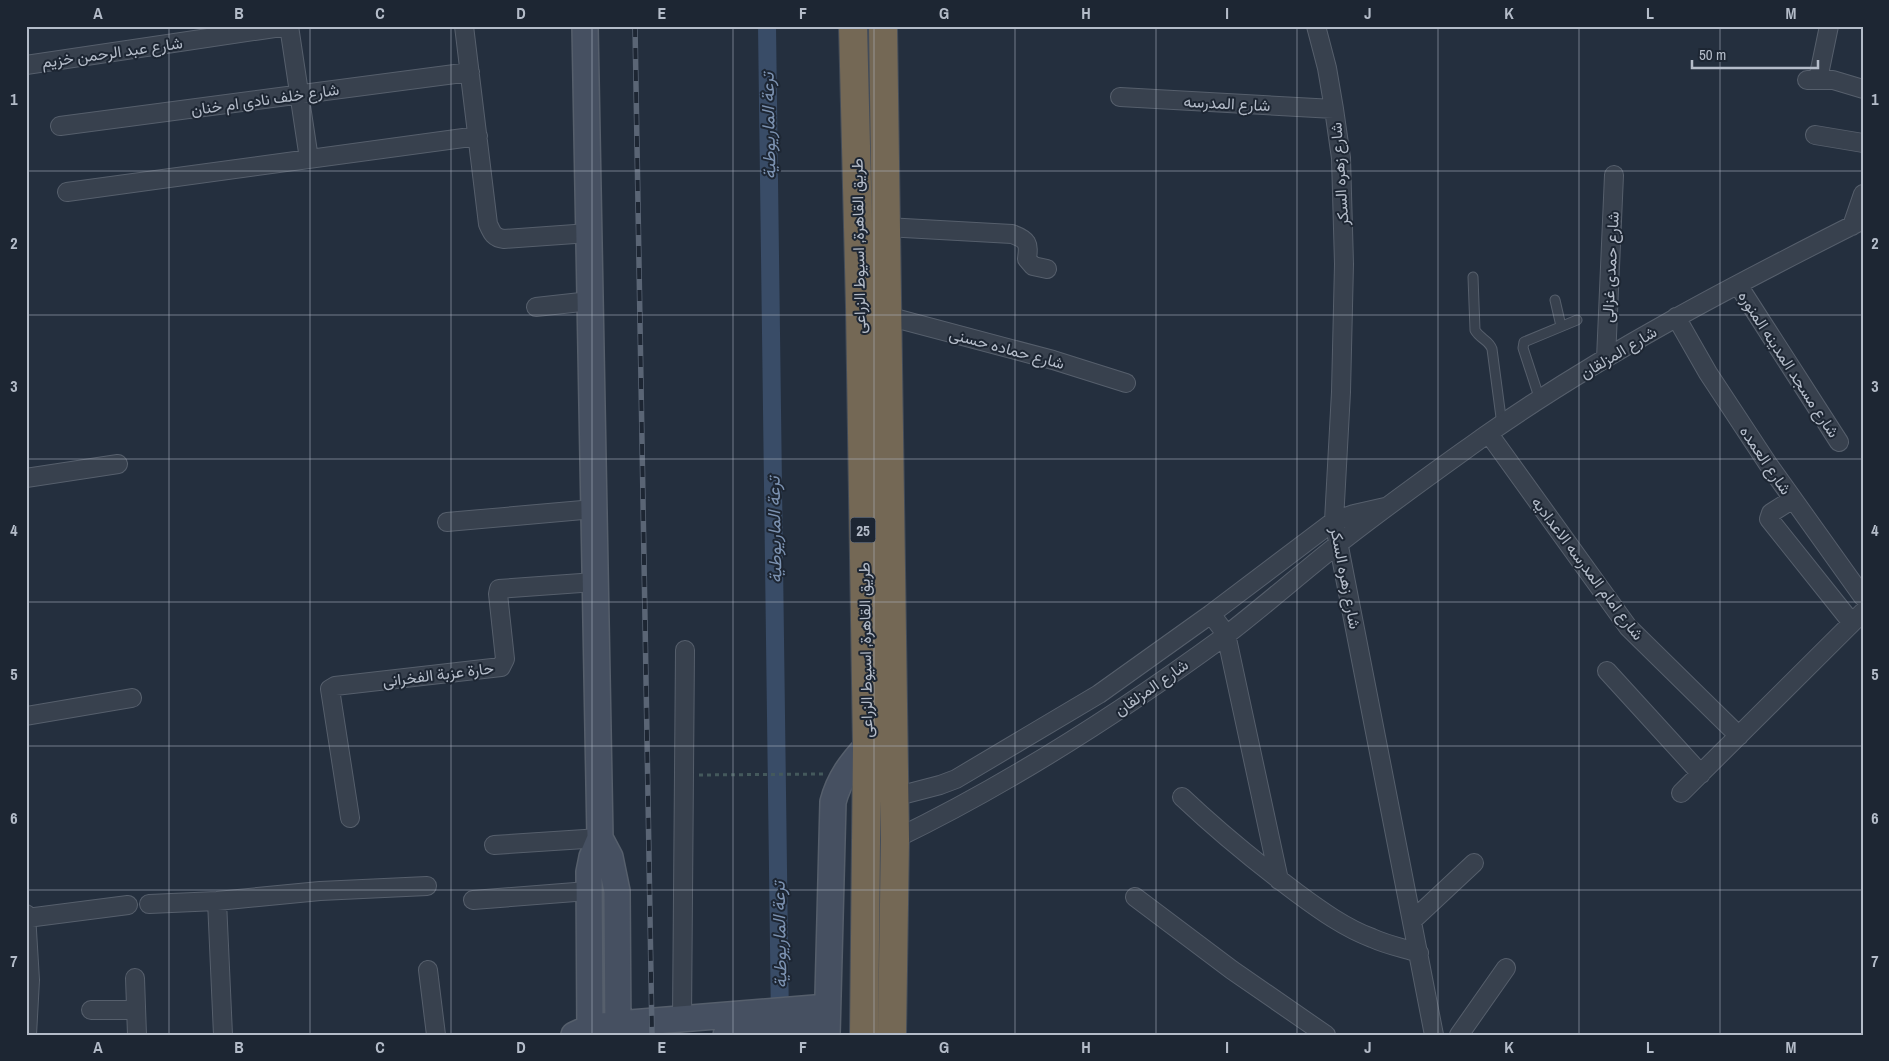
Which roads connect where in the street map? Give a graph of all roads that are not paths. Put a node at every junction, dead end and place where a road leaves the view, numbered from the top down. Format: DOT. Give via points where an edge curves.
graph roads {
  1 [pos="288,26"];
  2 [pos="464,26"];
  3 [pos="585,26"];
  4 [pos="853,26"];
  5 [pos="883,26"];
  6 [pos="1316,26"];
  7 [pos="1829,26"];
  8 [pos="26,65"];
  9 [pos="470,72"];
  10 [pos="1863,89"];
  11 [pos="299,94"];
  12 [pos="1120,97"];
  13 [pos="1334,109"];
  14 [pos="60,126"];
  15 [pos="1815,135"];
  16 [pos="478,136"];
  17 [pos="1863,143"];
  18 [pos="308,159"];
  19 [pos="1614,174"];
  20 [pos="67,192"];
  21 [pos="1863,194"];
  22 [pos="1857,223"];
  23 [pos="886,228"];
  24 [pos="589,233"];
  25 [pos="1047,269"];
  26 [pos="1473,277"];
  27 [pos="1738,285"];
  28 [pos="1556,300"];
  29 [pos="590,302"];
  30 [pos="536,307"];
  31 [pos="887,316"];
  32 [pos="1676,317"];
  33 [pos="1577,320"];
  34 [pos="1561,326"];
  35 [pos="1606,359"];
  36 [pos="1126,383"];
  37 [pos="1540,400"];
  38 [pos="1496,429"];
  39 [pos="1839,442"];
  40 [pos="118,464"];
  41 [pos="26,478"];
  42 [pos="1793,499"];
  43 [pos="1388,507"];
  44 [pos="594,509"];
  45 [pos="1334,521"];
  46 [pos="447,522"];
  47 [pos="1340,543"];
  48 [pos="595,582"];
  49 [pos="1863,597"];
  50 [pos="1211,614"];
  51 [pos="1857,618"];
  52 [pos="1226,634"];
  53 [pos="685,650"];
  54 [pos="1607,671"];
  55 [pos="1099,694"];
  56 [pos="132,698"];
  57 [pos="1112,714"];
  58 [pos="26,716"];
  59 [pos="1738,736"];
  60 [pos="880,744"];
  61 [pos="1701,774"];
  62 [pos="940,785"];
  63 [pos="1681,793"];
  64 [pos="894,797"];
  65 [pos="1182,797"];
  66 [pos="949,813"];
  67 [pos="350,818"];
  68 [pos="600,838"];
  69 [pos="895,839"];
  70 [pos="494,845"];
  71 [pos="1474,863"];
  72 [pos="1279,880"];
  73 [pos="427,886"];
  74 [pos="588,891"];
  75 [pos="1135,897"];
  76 [pos="473,900"];
  77 [pos="217,901"];
  78 [pos="149,904"];
  79 [pos="128,905"];
  80 [pos="26,914"];
  81 [pos="27,918"];
  82 [pos="1413,920"];
  83 [pos="1419,952"];
  84 [pos="1506,968"];
  85 [pos="428,970"];
  86 [pos="135,978"];
  87 [pos="27,1001"];
  88 [pos="91,1010"];
  89 [pos="136,1010"];
  90 [pos="682,1019"];
  91 [pos="820,1023"];
  92 [pos="740,1027"];
  93 [pos="618,1029"];
  94 [pos="584,1033"];
  95 [pos="27,1035"];
  96 [pos="137,1035"];
  97 [pos="223,1035"];
  98 [pos="436,1035"];
  99 [pos="864,1035"];
  100 [pos="892,1035"];
  101 [pos="1326,1035"];
  102 [pos="1434,1035"];
  103 [pos="1459,1035"];
  1 -- 8 [label="street, شارع عبد الرحمن خزيم"];
  1 -- 11 [label="street"];
  2 -- 9 [label="street"];
  3 -- 24 [label="street"];
  4 -- 60 [label="highway, طريق القاهرة, اسيوط الزراعى / 25" via="860,307"];
  5 -- 23 [label="highway, طريق القاهرة, اسيوط الزراعى / 25"];
  6 -- 13 [label="street, شارع زهره السكر"];
  7 -- 10 [label="street" via="1813,79 1848,83"];
  9 -- 11 [label="street, شارع خلف نادى ام خنان"];
  9 -- 16 [label="street"];
  11 -- 14 [label="street, شارع خلف نادى ام خنان"];
  11 -- 18 [label="street"];
  12 -- 13 [label="street, شارع المدرسه"];
  13 -- 45 [label="street, شارع زهره السكر" via="1341,158 1344,264 1342,392"];
  15 -- 17 [label="street"];
  16 -- 18 [label="street"];
  16 -- 24 [label="street" via="488,224 492,234 504,239"];
  18 -- 20 [label="street"];
  19 -- 35 [label="street, شارع حمدى غزالى"];
  21 -- 22 [label="street"];
  22 -- 27 [label="street, شارع المزلقان"];
  23 -- 25 [label="street" via="1012,234 1023,238 1028,246 1027,259 1033,266"];
  23 -- 31 [label="highway, طريق القاهرة, اسيوط الزراعى / 25"];
  24 -- 29 [label="street"];
  26 -- 38 [label="lane" via="1475,330 1491,344 1492,349"];
  27 -- 32 [label="street, شارع المزلقان"];
  27 -- 39 [label="street, شارع مسجد المدينه المنوره"];
  28 -- 34 [label="lane"];
  29 -- 30 [label="street"];
  29 -- 44 [label="street"];
  31 -- 36 [label="street, شارع حماده حسنى" via="1054,360"];
  31 -- 60 [label="highway, طريق القاهرة, اسيوط الزراعى / 25"];
  32 -- 35 [label="street, شارع المزلقان"];
  32 -- 42 [label="street, شارع العمده" via="1708,373"];
  33 -- 34 [label="lane"];
  34 -- 37 [label="lane" via="1524,342 1523,348"];
  35 -- 37 [label="street, شارع المزلقان"];
  37 -- 38 [label="street, شارع المزلقان"];
  38 -- 43 [label="street, شارع المزلقان"];
  38 -- 59 [label="street, شارع امام المدرسه الاعداديه" via="1628,627"];
  40 -- 41 [label="street"];
  42 -- 49 [label="street, شارع العمده"];
  42 -- 51 [label="street" via="1771,513 1769,519"];
  43 -- 45 [label="street, شارع المزلقان"];
  43 -- 47 [label="street, شارع المزلقان"];
  44 -- 46 [label="street"];
  44 -- 48 [label="street"];
  45 -- 47 [label="street, شارع زهره السكر"];
  45 -- 50 [label="street, شارع المزلقان"];
  47 -- 52 [label="street, شارع المزلقان"];
  47 -- 82 [label="street, شارع زهره السكر"];
  48 -- 67 [label="street, حارة عزبة الفخرانى" via="499,589 505,659 500,667 330,689"];
  48 -- 68 [label="street"];
  50 -- 52 [label="street"];
  50 -- 55 [label="street, شارع المزلقان"];
  51 -- 59 [label="street"];
  52 -- 57 [label="street, شارع المزلقان"];
  52 -- 72 [label="street"];
  53 -- 90 [label="street"];
  54 -- 61 [label="street"];
  55 -- 57 [label="street"];
  55 -- 62 [label="street, شارع المزلقان" via="972,771"];
  56 -- 58 [label="street"];
  57 -- 66 [label="street, شارع المزلقان"];
  59 -- 61 [label="street"];
  60 -- 64 [label="highway, طريق القاهرة, اسيوط الزراعى / 25"];
  60 -- 91 [label="street" via="844,774 836,787"];
  60 -- 99 [label="highway, طريق القاهرة, اسيوط الزراعى / 25"];
  61 -- 63 [label="street"];
  62 -- 64 [label="street, شارع المزلقان"];
  62 -- 66 [label="street"];
  64 -- 69 [label="highway, طريق القاهرة, اسيوط الزراعى / 25"];
  65 -- 72 [label="street"];
  66 -- 69 [label="street, شارع المزلقان"];
  68 -- 70 [label="street"];
  68 -- 74 [label="street" via="592,857"];
  68 -- 93 [label="street" via="610,857 617,891"];
  69 -- 100 [label="highway, طريق القاهرة, اسيوط الزراعى / 25"];
  71 -- 82 [label="street"];
  72 -- 83 [label="street" via="1350,928 1371,938"];
  73 -- 77 [label="street" via="320,891"];
  74 -- 76 [label="street"];
  74 -- 94 [label="street"];
  75 -- 101 [label="street"];
  77 -- 78 [label="street"];
  77 -- 97 [label="street"];
  79 -- 81 [label="street"];
  80 -- 81 [label="street"];
  81 -- 87 [label="street" via="30,980"];
  82 -- 83 [label="street, شارع زهره السكر"];
  83 -- 102 [label="street, شارع زهره السكر"];
  84 -- 103 [label="street"];
  85 -- 98 [label="street"];
  86 -- 89 [label="street"];
  87 -- 95 [label="street"];
  88 -- 89 [label="street"];
  89 -- 96 [label="street"];
  90 -- 92 [label="street"];
  90 -- 93 [label="street"];
  91 -- 92 [label="street"];
  93 -- 94 [label="street"];
}
